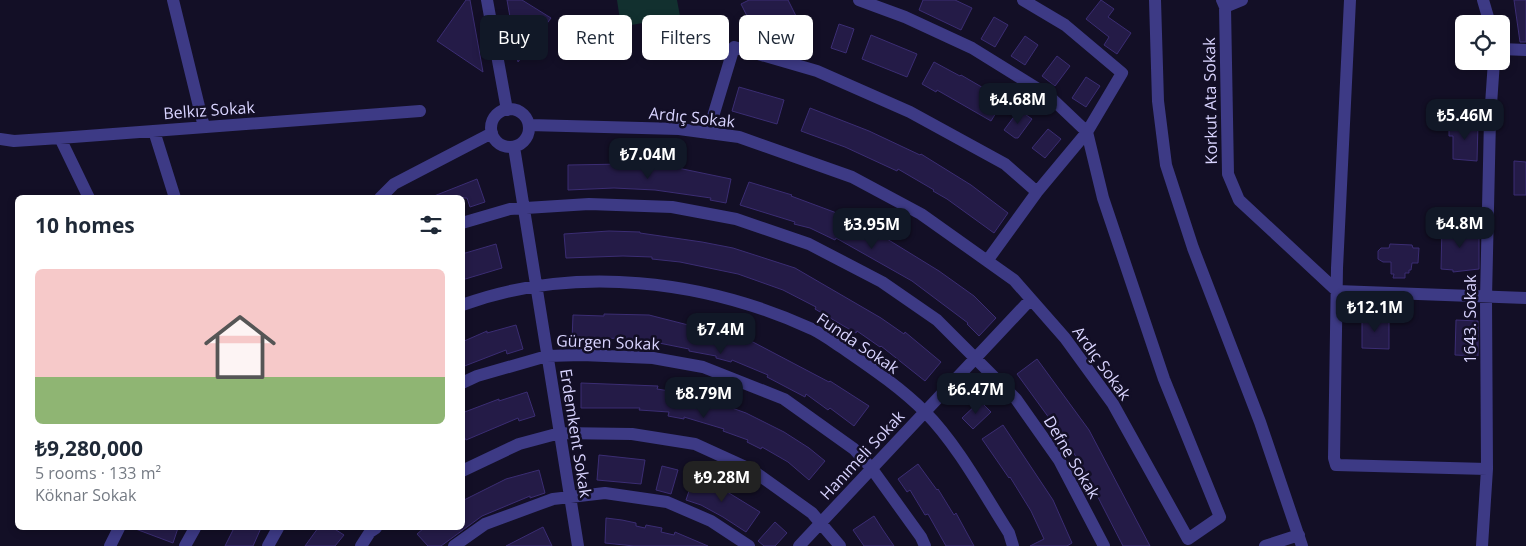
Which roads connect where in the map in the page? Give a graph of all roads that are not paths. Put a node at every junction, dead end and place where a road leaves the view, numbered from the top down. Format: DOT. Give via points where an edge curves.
graph roads {
  1 [pos="173,0"];
  2 [pos="487,0"];
  3 [pos="859,0"];
  4 [pos="1023,0"];
  5 [pos="1155,0"];
  6 [pos="1242,0"];
  7 [pos="1350,0"];
  8 [pos="1483,0"];
  9 [pos="1223,3"];
  10 [pos="1487,15"];
  11 [pos="1510,49"];
  12 [pos="1526,50"];
  13 [pos="1493,70"];
  14 [pos="507,110"];
  15 [pos="420,111"];
  16 [pos="529,125"];
  17 [pos="204,127"];
  18 [pos="154,130"];
  19 [pos="1087,132"];
  20 [pos="492,133"];
  21 [pos="708,133"];
  22 [pos="60,138"];
  23 [pos="0,139"];
  24 [pos="514,147"];
  25 [pos="1037,192"];
  26 [pos="88,195"];
  27 [pos="173,195"];
  28 [pos="383,195"];
  29 [pos="524,208"];
  30 [pos="465,222"];
  31 [pos="987,262"];
  32 [pos="536,286"];
  33 [pos="1336,291"];
  34 [pos="1486,298"];
  35 [pos="1526,298"];
  36 [pos="1031,300"];
  37 [pos="465,304"];
  38 [pos="548,356"];
  39 [pos="976,358"];
  40 [pos="465,382"];
  41 [pos="925,412"];
  42 [pos="560,433"];
  43 [pos="872,469"];
  44 [pos="1487,469"];
  45 [pos="465,470"];
  46 [pos="570,497"];
  47 [pos="820,524"];
  48 [pos="118,530"];
  49 [pos="194,530"];
  50 [pos="277,530"];
  51 [pos="373,530"];
  52 [pos="1300,541"];
  53 [pos="110,546"];
  54 [pos="186,546"];
  55 [pos="268,546"];
  56 [pos="361,546"];
  57 [pos="454,546"];
  58 [pos="578,546"];
  59 [pos="749,546"];
  60 [pos="799,546"];
  61 [pos="840,546"];
  62 [pos="925,546"];
  63 [pos="1013,546"];
  64 [pos="1104,546"];
  65 [pos="1265,546"];
  66 [pos="1482,546"];
  1 -- 17 [label="street"];
  2 -- 14 [label="street"];
  3 -- 19 [label="street" via="972,48 1048,95"];
  4 -- 19 [label="street" via="1066,25 1122,73"];
  5 -- 52 [label="street" via="1158,101 1166,165"];
  6 -- 9 [label="street"];
  7 -- 33 [label="street"];
  8 -- 10 [label="street"];
  9 -- 33 [label="street, Korkut Ata Sokak" via="1228,174 1239,200"];
  11 -- 12 [label="street"];
  13 -- 34 [label="street, 1643. Sokak"];
  14 -- 16 [label="street" via="518,111"];
  14 -- 20 [label="street" via="493,121"];
  15 -- 17 [label="street, Belkız Sokak"];
  16 -- 21 [label="street, Ardıç Sokak" via="679,129"];
  16 -- 24 [label="street" via="528,136"];
  17 -- 18 [label="street, Belkız Sokak"];
  18 -- 22 [label="street, Belkız Sokak"];
  18 -- 27 [label="street"];
  19 -- 25 [label="street"];
  19 -- 36 [label="street, Ardıç Sokak" via="1103,198 1164,379 1220,517 1188,539 1113,404 1065,338"];
  20 -- 24 [label="street" via="498,142"];
  20 -- 28 [label="street" via="394,184"];
  21 -- 25 [label="street" via="734,47 817,71 910,112 1005,164"];
  21 -- 31 [label="street, Ardıç Sokak" via="739,138 852,177 921,214"];
  22 -- 23 [label="street, Belkız Sokak"];
  22 -- 26 [label="street"];
  24 -- 29 [label="street, Erdemkent Sokak"];
  25 -- 31 [label="street"];
  29 -- 30 [label="street, Defne Sokak"];
  29 -- 32 [label="street, Erdemkent Sokak"];
  29 -- 39 [label="street, Defne Sokak" via="590,204 672,207 736,220 810,244 882,282 937,320"];
  31 -- 36 [label="street, Ardıç Sokak" via="1014,280"];
  32 -- 37 [label="street, Funda Sokak" via="492,294"];
  32 -- 38 [label="street, Erdemkent Sokak"];
  32 -- 41 [label="street, Funda Sokak" via="598,281 677,286 750,306 813,330 876,370"];
  33 -- 34 [label="street"];
  33 -- 44 [label="street" via="1336,465"];
  34 -- 35 [label="street"];
  34 -- 44 [label="street, 1643. Sokak"];
  36 -- 39 [label="street, Hanımeli Sokak"];
  38 -- 40 [label="street, Gürgen Sokak"];
  38 -- 42 [label="street, Erdemkent Sokak"];
  38 -- 43 [label="street, Gürgen Sokak" via="653,358 703,367 784,399 854,449"];
  39 -- 41 [label="street, Hanımeli Sokak"];
  39 -- 64 [label="street, Defne Sokak" via="1016,398 1059,460"];
  41 -- 43 [label="street, Hanımeli Sokak"];
  41 -- 63 [label="street, Funda Sokak" via="959,455 1009,533"];
  42 -- 45 [label="street" via="519,444"];
  42 -- 46 [label="street, Erdemkent Sokak"];
  42 -- 47 [label="street" via="632,434 695,444 752,470 812,513"];
  43 -- 47 [label="street, Hanımeli Sokak"];
  43 -- 62 [label="street, Gürgen Sokak"];
  44 -- 66 [label="street, 1643. Sokak"];
  46 -- 57 [label="street" via="554,499 485,524"];
  46 -- 58 [label="street, Erdemkent Sokak"];
  46 -- 59 [label="street" via="605,493 667,502 711,521"];
  47 -- 60 [label="street, Hanımeli Sokak"];
  47 -- 61 [label="street"];
  48 -- 53 [label="street"];
  49 -- 54 [label="street"];
  50 -- 55 [label="street"];
  51 -- 56 [label="street"];
  52 -- 65 [label="street"];
}
